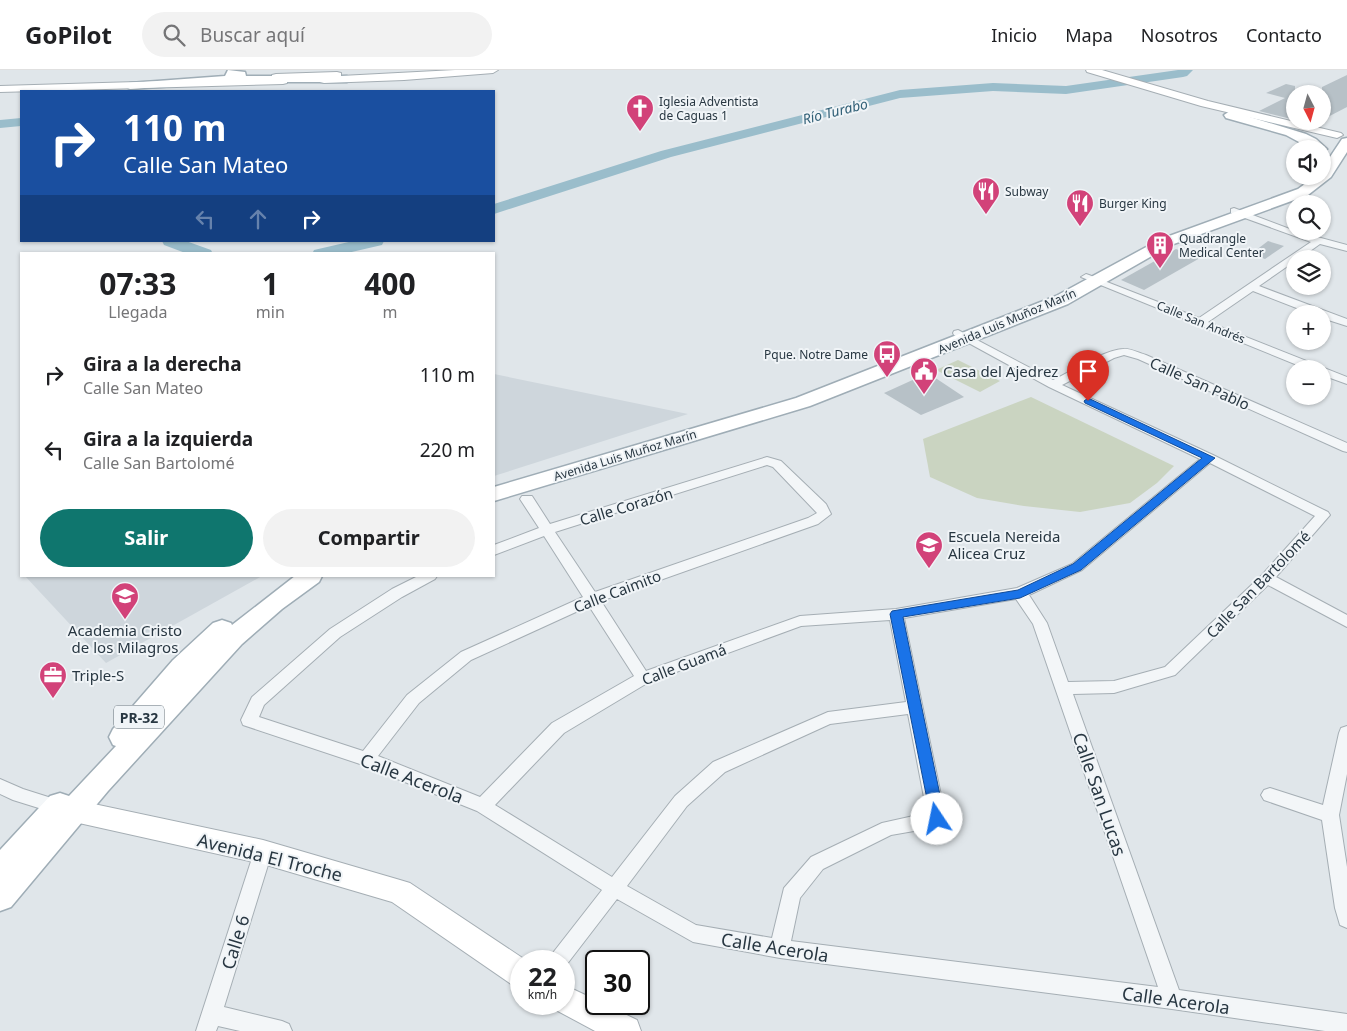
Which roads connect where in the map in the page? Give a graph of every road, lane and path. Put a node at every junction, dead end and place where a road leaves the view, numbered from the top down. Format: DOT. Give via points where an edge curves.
graph roads {
  1 [pos="260,70"];
  2 [pos="441,70"];
  3 [pos="493,70"];
  4 [pos="1092,70"];
  5 [pos="233,74"];
  6 [pos="298,76"];
  7 [pos="347,79"];
  8 [pos="161,81"];
  9 [pos="130,86"];
  10 [pos="40,88"];
  11 [pos="1149,88"];
  12 [pos="0,89"];
  13 [pos="1230,115"];
  14 [pos="1343,136"];
  15 [pos="1308,140"];
  16 [pos="1331,145"];
  17 [pos="1298,185"];
  18 [pos="1239,213"];
  19 [pos="1318,241"];
  20 [pos="1347,248"];
  21 [pos="1091,279"];
  22 [pos="1252,287"];
  23 [pos="1299,305"];
  24 [pos="1331,317"];
  25 [pos="1201,322"];
  26 [pos="1347,323"];
  27 [pos="963,335"];
  28 [pos="1295,360"];
  29 [pos="1331,375"];
  30 [pos="1347,381"];
  31 [pos="1054,385"];
  32 [pos="643,445"];
  33 [pos="1347,448"];
  34 [pos="1209,458"];
  35 [pos="758,464"];
  36 [pos="495,485"];
  37 [pos="495,494"];
  38 [pos="528,500"];
  39 [pos="547,530"];
  40 [pos="495,550"];
  41 [pos="289,577"];
  42 [pos="310,577"];
  43 [pos="428,577"];
  44 [pos="1267,578"];
  45 [pos="1020,594"];
  46 [pos="591,599"];
  47 [pos="896,614"];
  48 [pos="1347,622"];
  49 [pos="644,678"];
  50 [pos="1063,688"];
  51 [pos="914,707"];
  52 [pos="1347,733"];
  53 [pos="366,759"];
  54 [pos="0,786"];
  55 [pos="1270,795"];
  56 [pos="483,806"];
  57 [pos="65,809"];
  58 [pos="1330,815"];
  59 [pos="263,852"];
  60 [pos="0,871"];
  61 [pos="614,888"];
  62 [pos="0,896"];
  63 [pos="1347,919"];
  64 [pos="567,950"];
  65 [pos="780,950"];
  66 [pos="510,967"];
  67 [pos="1172,999"];
  68 [pos="575,1005"];
  69 [pos="209,1022"];
  70 [pos="1347,1024"];
  71 [pos="282,1031"];
  72 [pos="626,1031"];
  1 -- 6 [label="main road"];
  2 -- 6 [label="main road"];
  3 -- 7 [label="main road"];
  4 -- 11 [label="main road"];
  5 -- 6 [label="main road"];
  5 -- 7 [label="main road"];
  5 -- 8 [label="main road"];
  5 -- 9 [label="main road"];
  7 -- 9 [label="main road"];
  8 -- 10 [label="main road"];
  9 -- 10 [label="main road"];
  10 -- 12 [label="main road"];
  11 -- 13 [label="main road" via="1159,94"];
  11 -- 14 [label="main road"];
  13 -- 14 [label="main road"];
  13 -- 15 [label="main road"];
  14 -- 16 [label="main road"];
  14 -- 18 [label="main road, Avenida Luis Muñoz Marín" via="1324,177 1316,184 1303,192"];
  17 -- 18 [label="main road, Avenida Luis Muñoz Marín"];
  18 -- 19 [label="street"];
  18 -- 21 [label="main road, Avenida Luis Muñoz Marín" via="1154,239"];
  19 -- 20 [label="street"];
  19 -- 22 [label="street"];
  21 -- 25 [label="street, Calle San Andrés"];
  21 -- 27 [label="main road, Avenida Luis Muñoz Marín"];
  22 -- 23 [label="street"];
  22 -- 25 [label="street"];
  24 -- 26 [label="street"];
  25 -- 28 [label="street, Calle San Andrés"];
  27 -- 31 [label="street, Calle San Bartolomé"];
  27 -- 32 [label="main road, Avenida Luis Muñoz Marín" via="772,407"];
  29 -- 30 [label="street"];
  31 -- 33 [label="street, Calle San Pablo" via="1124,352 1142,357"];
  31 -- 34 [label="street, Calle San Bartolomé"];
  32 -- 36 [label="main road, Avenida Luis Muñoz Marín"];
  32 -- 37 [label="main road, Avenida Luis Muñoz Marín"];
  34 -- 44 [label="street, Calle San Bartolomé" via="1323,515"];
  34 -- 45 [label="street, Calle Guamá" via="1077,567"];
  35 -- 39 [label="street, Calle Corazón"];
  35 -- 46 [label="street, Calle Caimito" via="767,461 777,464 821,507 824,514"];
  38 -- 39 [label="street"];
  39 -- 40 [label="street, Calle Corazón"];
  39 -- 46 [label="street"];
  41 -- 57 [label="main road, PR-32" via="239,613 182,667"];
  42 -- 57 [label="main road, PR-32" via="233,638"];
  43 -- 53 [label="street, Calle Acerola" via="335,633 258,701 249,720"];
  44 -- 48 [label="street"];
  44 -- 50 [label="street, Calle San Bartolomé" via="1170,671 1114,687"];
  45 -- 47 [label="street, Calle Guamá"];
  45 -- 50 [label="street, Calle San Lucas" via="1040,623"];
  46 -- 49 [label="street"];
  46 -- 53 [label="street, Calle Caimito" via="466,656 413,699"];
  47 -- 49 [label="street, Calle Guamá" via="800,621"];
  47 -- 51 [label="street"];
  49 -- 56 [label="street, Calle Guamá" via="558,728"];
  50 -- 67 [label="street, Calle San Lucas"];
  51 -- 61 [label="street" via="828,718 719,767 681,801"];
  51 -- 65 [label="street" via="937,819 888,828 816,863 791,894"];
  52 -- 58 [label="street"];
  53 -- 56 [label="street, Calle Acerola"];
  54 -- 57 [label="street, Avenida El Troche"];
  55 -- 58 [label="street"];
  56 -- 61 [label="street, Calle Acerola"];
  57 -- 59 [label="main road, Avenida El Troche"];
  57 -- 60 [label="main road, PR-32"];
  57 -- 62 [label="main road, PR-32"];
  58 -- 63 [label="street"];
  59 -- 66 [label="main road, Avenida El Troche" via="400,892"];
  59 -- 69 [label="street, Calle 6"];
  61 -- 64 [label="street"];
  61 -- 65 [label="street, Calle Acerola" via="693,933"];
  65 -- 67 [label="street, Calle Acerola"];
  67 -- 70 [label="street, Calle Acerola"];
  68 -- 72 [label="main road"];
  69 -- 71 [label="street"];
}
